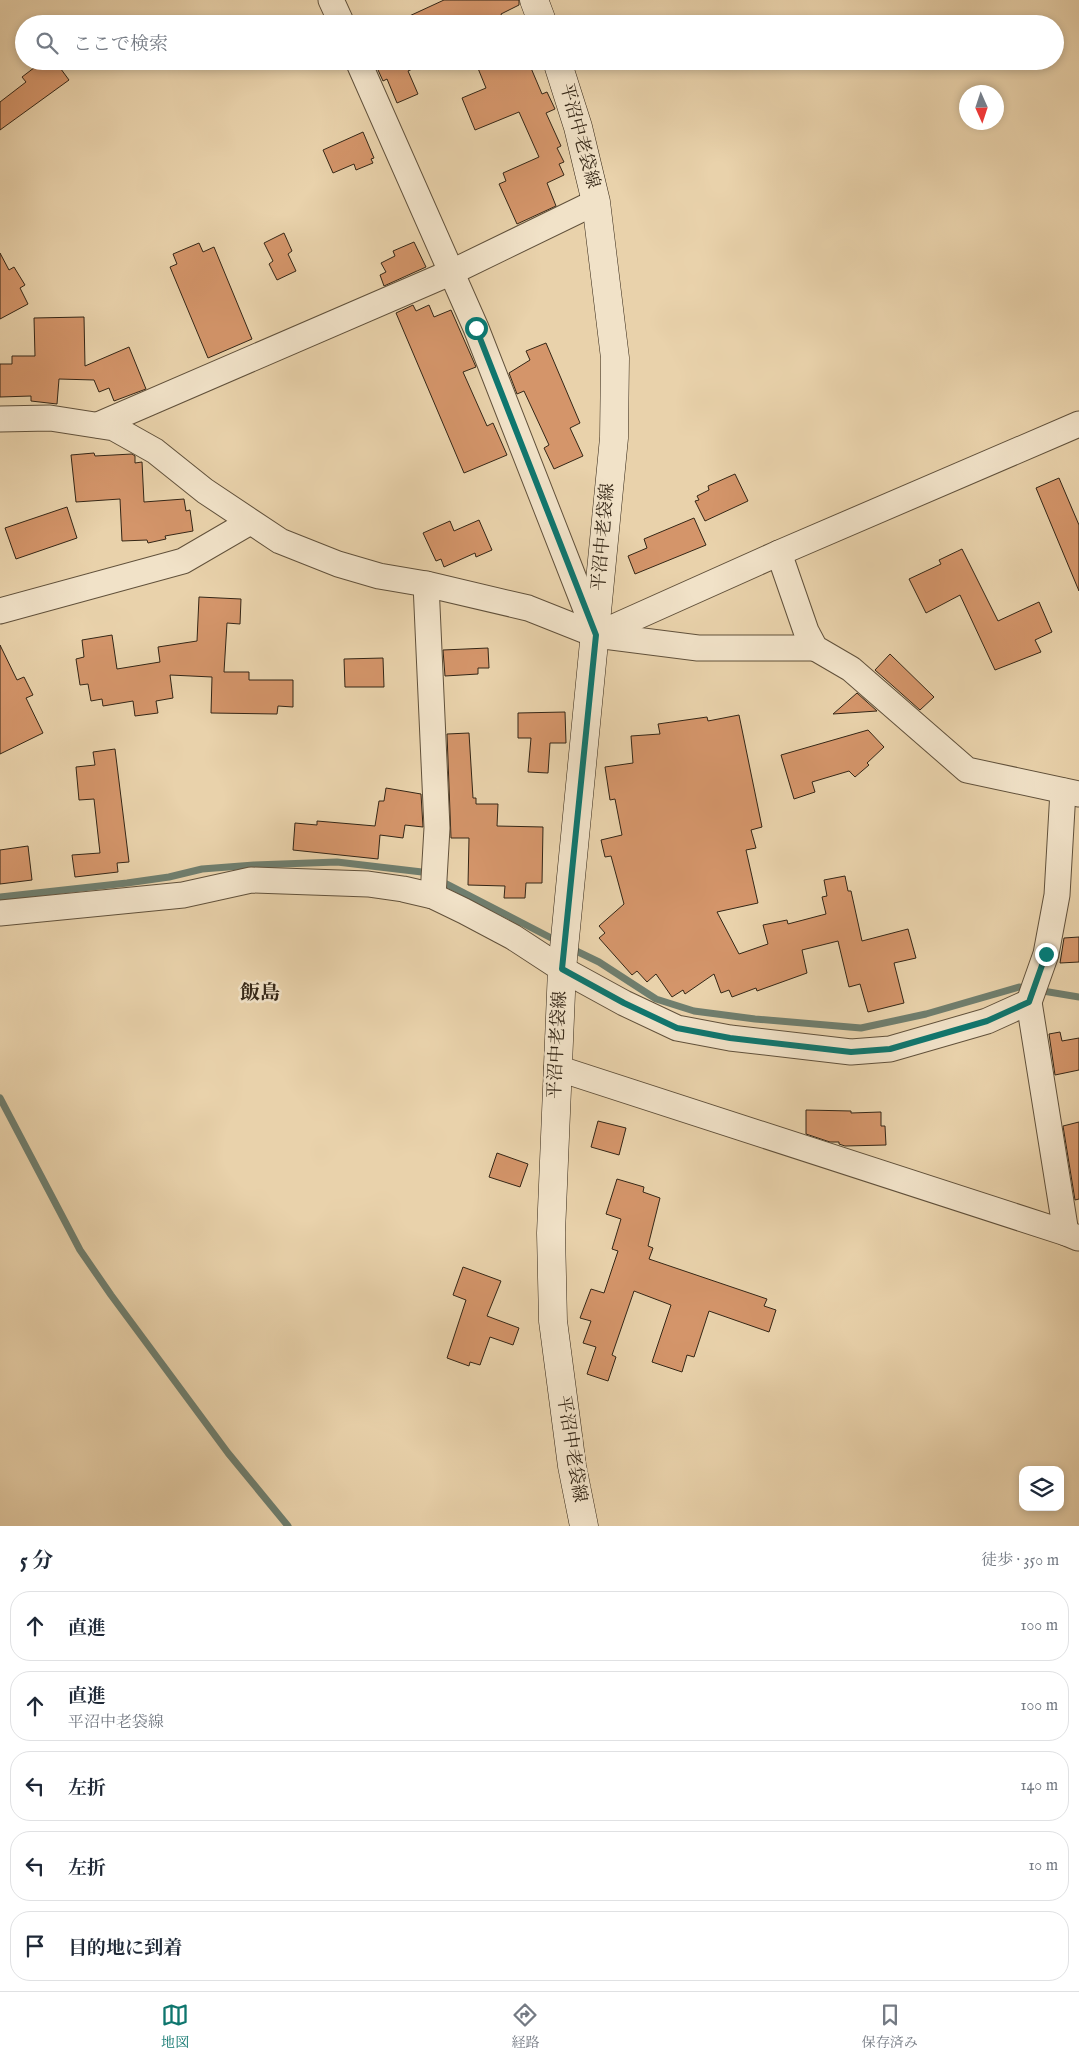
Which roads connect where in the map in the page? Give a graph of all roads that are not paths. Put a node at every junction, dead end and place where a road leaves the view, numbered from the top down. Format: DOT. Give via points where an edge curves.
graph roads {
  1 [pos="331,0"];
  2 [pos="534,0"];
  3 [pos="338,15"];
  4 [pos="540,15"];
  5 [pos="362,70"];
  6 [pos="560,70"];
  7 [pos="596,202"];
  8 [pos="452,272"];
  9 [pos="0,419"];
  10 [pos="1079,424"];
  11 [pos="98,426"];
  12 [pos="250,522"];
  13 [pos="779,553"];
  14 [pos="426,584"];
  15 [pos="0,612"];
  16 [pos="596,635"];
  17 [pos="815,648"];
  18 [pos="1071,792"];
  19 [pos="433,896"];
  20 [pos="0,913"];
  21 [pos="562,969"];
  22 [pos="1029,1002"];
  23 [pos="556,1068"];
  24 [pos="1072,1236"];
  25 [pos="584,1526"];
  1 -- 3 [label="street"];
  2 -- 4 [label="main road"];
  5 -- 8 [label="street"];
  6 -- 7 [label="main road, 平沼中老袋線"];
  7 -- 8 [label="street"];
  7 -- 16 [label="main road, 平沼中老袋線" via="615,358 614,438"];
  8 -- 11 [label="street"];
  8 -- 16 [label="street"];
  9 -- 11 [label="street" via="50,418"];
  10 -- 13 [label="street"];
  11 -- 12 [label="street" via="114,428 155,451"];
  12 -- 14 [label="street" via="280,541 338,564 379,576"];
  12 -- 15 [label="street" via="182,561"];
  13 -- 16 [label="street"];
  13 -- 17 [label="street"];
  14 -- 16 [label="street" via="528,608"];
  14 -- 19 [label="street" via="437,828"];
  16 -- 17 [label="street" via="698,648"];
  16 -- 21 [label="main road, 平沼中老袋線"];
  17 -- 18 [label="street" via="851,669 967,770"];
  18 -- 22 [label="street" via="1046,954"];
  19 -- 20 [label="street" via="368,884 251,880 183,895"];
  19 -- 21 [label="street" via="513,937"];
  21 -- 22 [label="street" via="677,1028 730,1038 851,1052 890,1049 987,1021"];
  21 -- 23 [label="main road, 平沼中老袋線"];
  22 -- 24 [label="street"];
  23 -- 24 [label="street"];
  23 -- 25 [label="main road, 平沼中老袋線" via="551,1234 553,1321 570,1456"];
}
